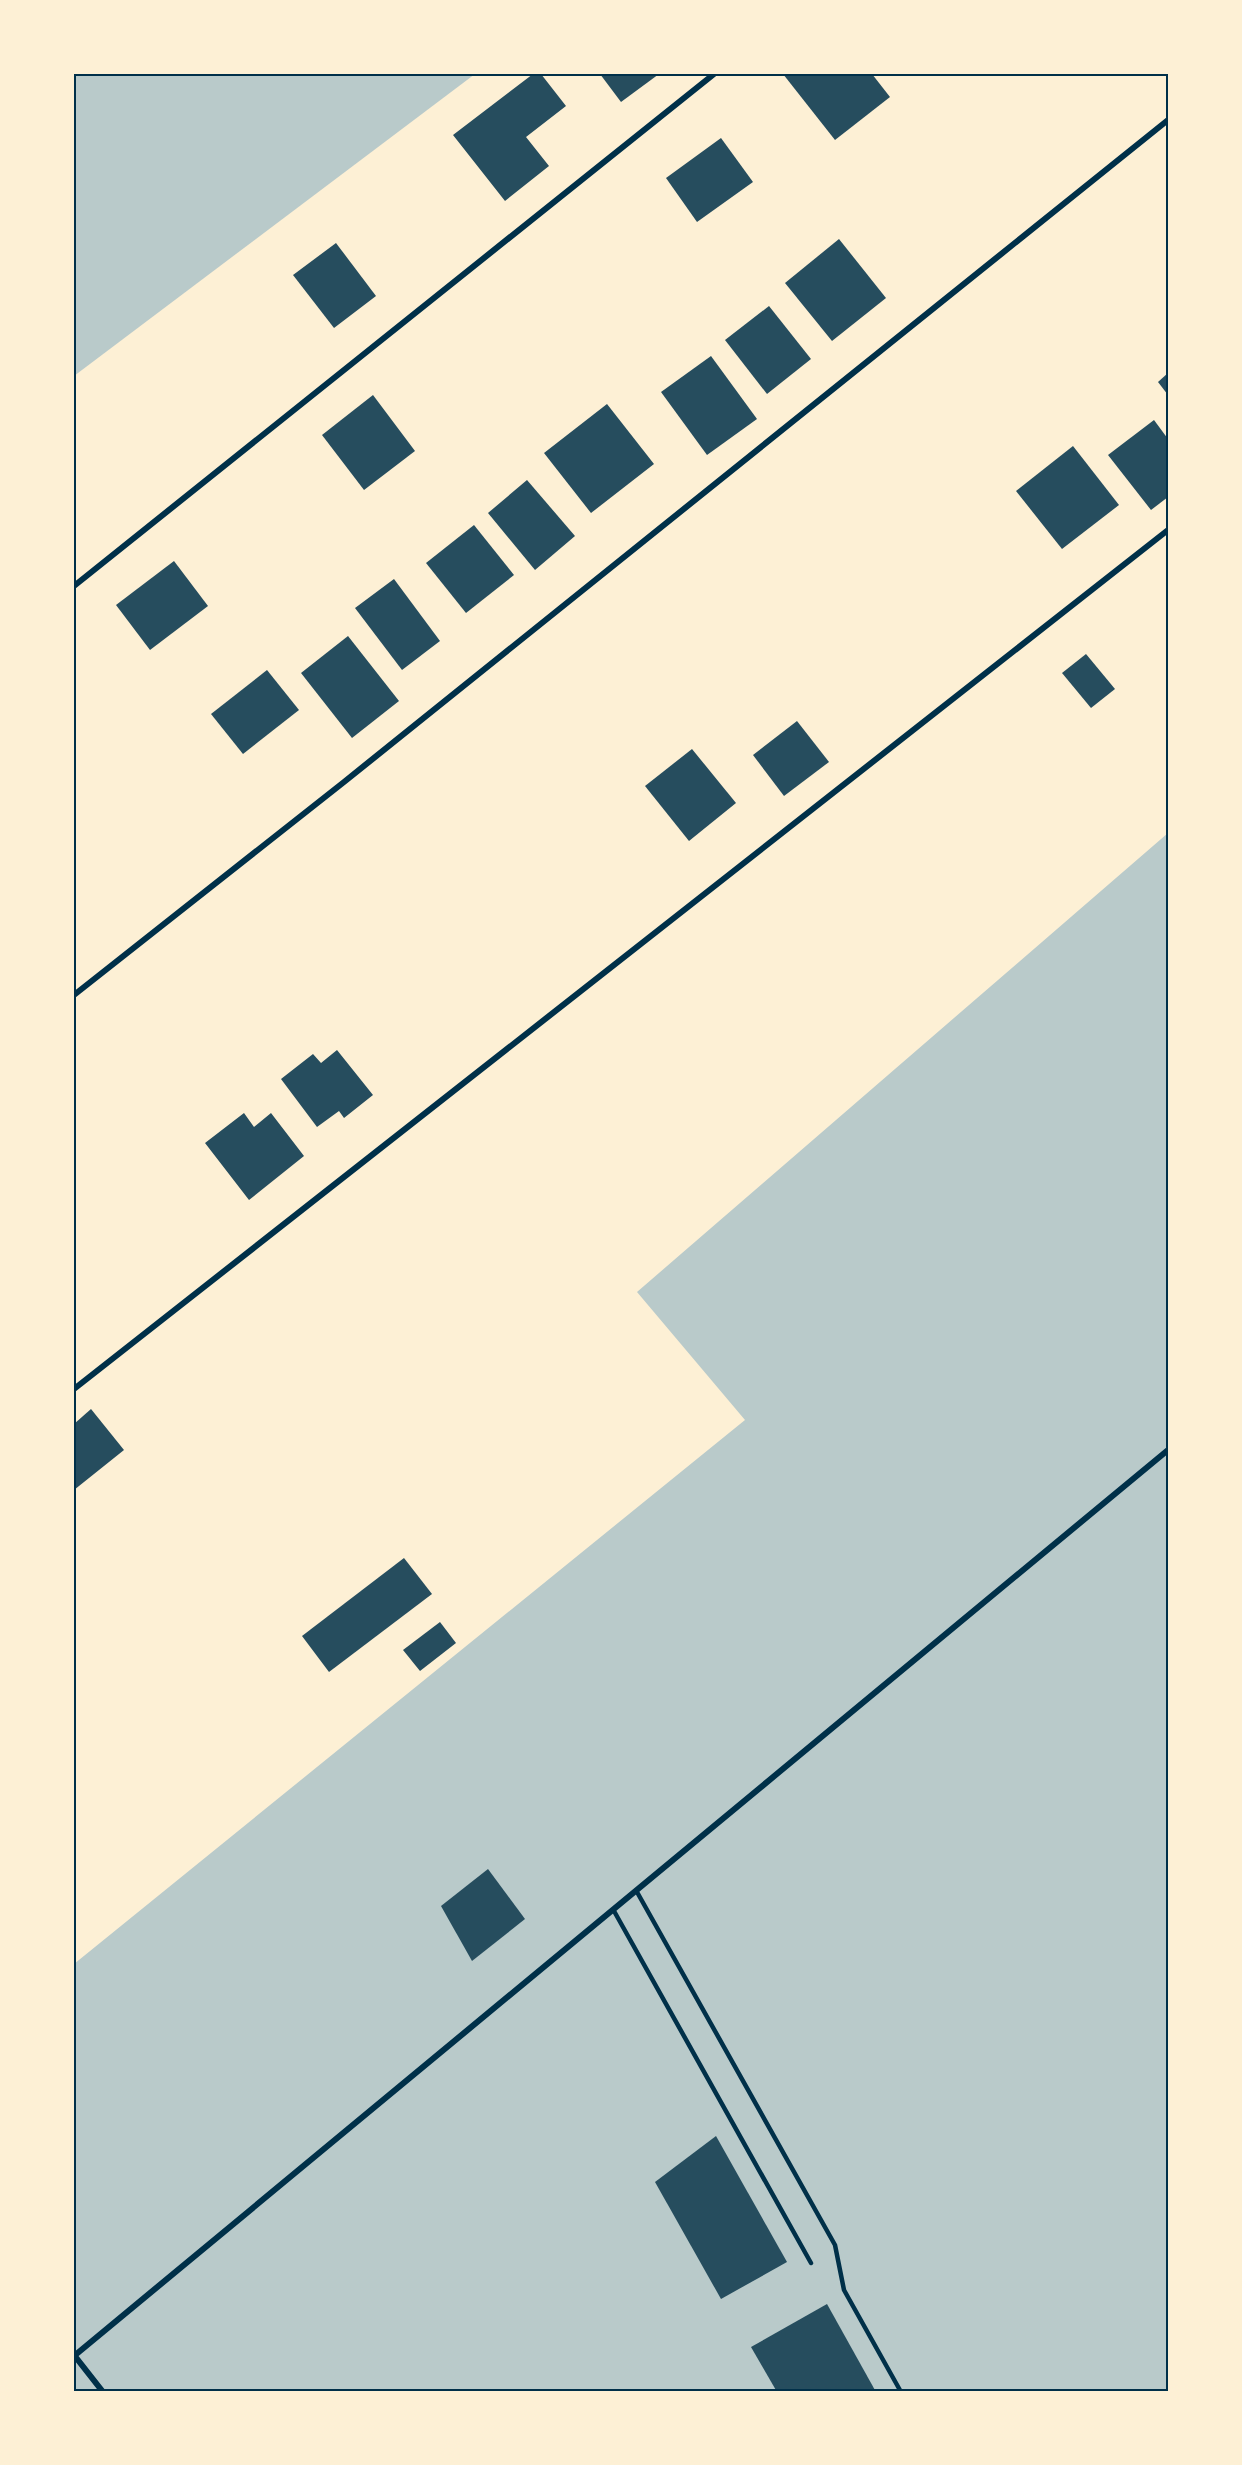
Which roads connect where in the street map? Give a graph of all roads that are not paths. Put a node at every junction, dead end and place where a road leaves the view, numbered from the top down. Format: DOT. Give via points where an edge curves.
graph roads {
  1 [pos="714,74"];
  2 [pos="1168,120"];
  3 [pos="1168,530"];
  4 [pos="74,586"];
  5 [pos="74,995"];
  6 [pos="74,1389"];
  7 [pos="1168,1450"];
  8 [pos="637,1892"];
  9 [pos="614,1911"];
  10 [pos="811,2263"];
  11 [pos="74,2355"];
  12 [pos="103,2391"];
  13 [pos="901,2391"];
  1 -- 4 [label="street"];
  2 -- 5 [label="street"];
  3 -- 6 [label="street"];
  7 -- 8 [label="street"];
  8 -- 9 [label="street"];
  8 -- 13 [label="lane" via="835,2245 844,2290"];
  9 -- 10 [label="lane"];
  9 -- 11 [label="street"];
  11 -- 12 [label="street"];
}
